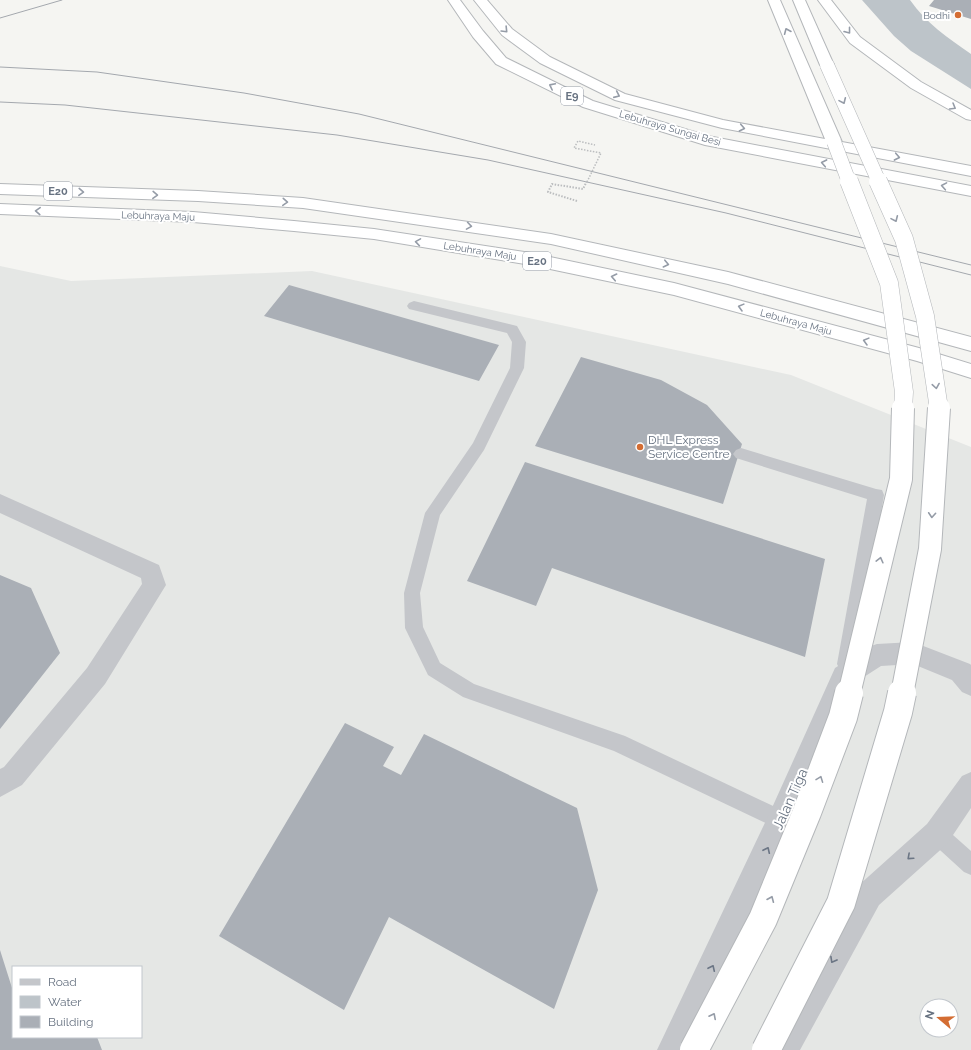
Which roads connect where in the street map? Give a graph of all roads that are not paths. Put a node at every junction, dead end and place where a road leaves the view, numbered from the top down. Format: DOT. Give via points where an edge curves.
graph roads {
  1 [pos="454,0"];
  2 [pos="480,0"];
  3 [pos="774,0"];
  4 [pos="799,0"];
  5 [pos="824,0"];
  6 [pos="971,116"];
  7 [pos="971,171"];
  8 [pos="0,189"];
  9 [pos="971,191"];
  10 [pos="0,209"];
  11 [pos="414,306"];
  12 [pos="971,344"];
  13 [pos="971,371"];
  14 [pos="741,454"];
  15 [pos="0,503"];
  16 [pos="844,676"];
  17 [pos="971,684"];
  18 [pos="0,784"];
  19 [pos="971,785"];
  20 [pos="781,820"];
  21 [pos="937,834"];
  22 [pos="971,864"];
  23 [pos="673,1050"];
  24 [pos="694,1050"];
  25 [pos="766,1050"];
  26 [pos="784,1050"];
  9 -- 1 [label="highway, Lebuhraya Sungai Besi / E9, one-way" via="705,140 588,104 501,61"];
  2 -- 7 [label="highway, one-way" via="507,32 545,60 620,97 722,124"];
  24 -- 3 [label="highway, one-way, bridge" via="762,919 843,717 901,479 904,392 889,283 834,142"];
  4 -- 25 [label="highway, one-way, bridge" via="904,239 925,316 939,405 930,549 898,712 841,903"];
  5 -- 6 [label="highway, one-way" via="855,40 916,85"];
  8 -- 12 [label="highway, Lebuhraya Maju / E20, one-way" via="198,196 303,203 464,225 551,239 728,278"];
  13 -- 10 [label="highway, Lebuhraya Maju / E20, one-way" via="919,354 674,289 531,259 374,234 294,226 193,217"];
  11 -- 20 [label="lane" via="512,329 519,342 517,368 479,446 433,513 425,542 412,593 414,628 434,669 469,691 618,744"];
  14 -- 16 [label="lane" via="876,495"];
  15 -- 18 [label="street" via="151,572 154,585 96,676 13,776"];
  16 -- 17 [label="street" via="877,655 913,653 962,672"];
  16 -- 20 [label="street, Jalan Tiga"];
  19 -- 21 [label="street"];
  23 -- 20 [label="street, Jalan Tiga, one-way"];
  21 -- 22 [label="lane"];
  21 -- 26 [label="street, one-way" via="869,895"];
}
